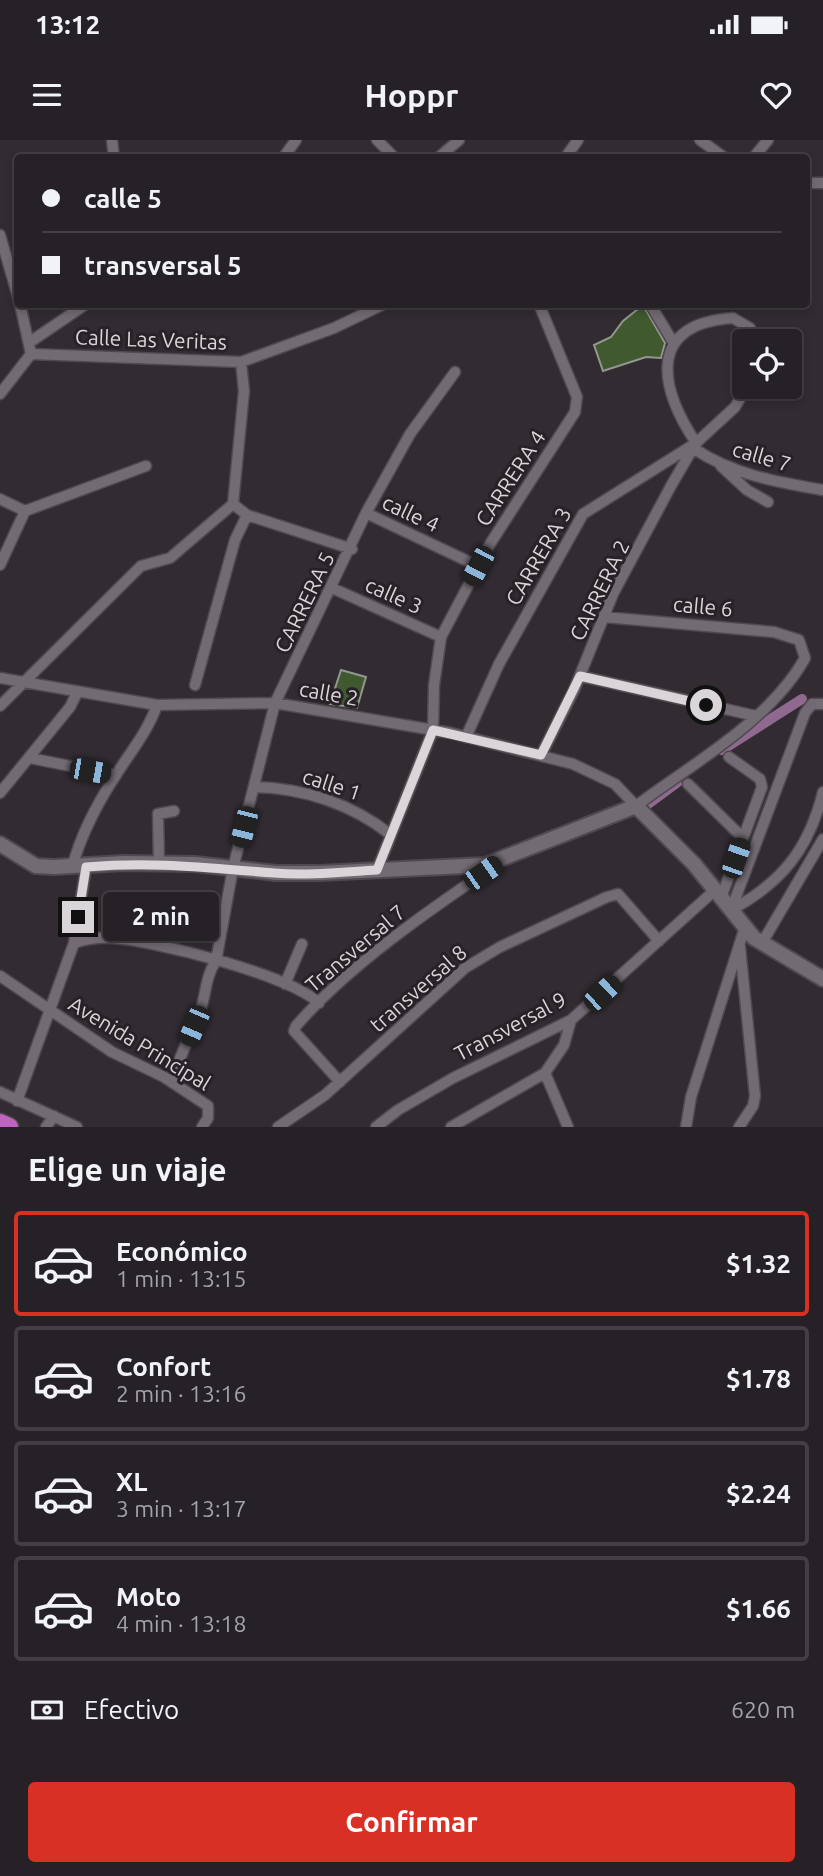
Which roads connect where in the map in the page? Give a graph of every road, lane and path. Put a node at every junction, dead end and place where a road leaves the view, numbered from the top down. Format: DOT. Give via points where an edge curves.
graph roads {
  1 [pos="377,140"];
  2 [pos="459,140"];
  3 [pos="701,140"];
  4 [pos="768,140"];
  5 [pos="391,154"];
  6 [pos="443,154"];
  7 [pos="720,154"];
  8 [pos="756,154"];
  9 [pos="0,235"];
  10 [pos="14,283"];
  11 [pos="21,308"];
  12 [pos="80,308"];
  13 [pos="374,308"];
  14 [pos="541,308"];
  15 [pos="652,308"];
  16 [pos="750,329"];
  17 [pos="30,342"];
  18 [pos="673,342"];
  19 [pos="31,354"];
  20 [pos="242,362"];
  21 [pos="455,372"];
  22 [pos="0,394"];
  23 [pos="739,399"];
  24 [pos="695,446"];
  25 [pos="718,463"];
  26 [pos="146,466"];
  27 [pos="823,490"];
  28 [pos="0,499"];
  29 [pos="768,502"];
  30 [pos="233,504"];
  31 [pos="26,511"];
  32 [pos="366,513"];
  33 [pos="247,515"];
  34 [pos="352,549"];
  35 [pos="0,565"];
  36 [pos="478,566"];
  37 [pos="332,588"];
  38 [pos="604,617"];
  39 [pos="440,636"];
  40 [pos="580,676"];
  41 [pos="0,678"];
  42 [pos="195,685"];
  43 [pos="77,693"];
  44 [pos="275,703"];
  45 [pos="823,704"];
  46 [pos="157,705"];
  47 [pos="0,706"];
  48 [pos="756,716"];
  49 [pos="433,730"];
  50 [pos="466,737"];
  51 [pos="541,755"];
  52 [pos="729,757"];
  53 [pos="30,758"];
  54 [pos="116,775"];
  55 [pos="688,784"];
  56 [pos="254,787"];
  57 [pos="823,792"];
  58 [pos="0,793"];
  59 [pos="636,806"];
  60 [pos="174,811"];
  61 [pos="391,835"];
  62 [pos="743,838"];
  63 [pos="823,839"];
  64 [pos="0,844"];
  65 [pos="502,860"];
  66 [pos="159,863"];
  67 [pos="79,867"];
  68 [pos="233,868"];
  69 [pos="377,870"];
  70 [pos="718,894"];
  71 [pos="731,910"];
  72 [pos="745,927"];
  73 [pos="659,941"];
  74 [pos="74,943"];
  75 [pos="740,943"];
  76 [pos="762,943"];
  77 [pos="302,944"];
  78 [pos="216,961"];
  79 [pos="0,976"];
  80 [pos="823,979"];
  81 [pos="285,984"];
  82 [pos="319,1003"];
  83 [pos="50,1012"];
  84 [pos="572,1020"];
  85 [pos="545,1073"];
  86 [pos="340,1082"];
  87 [pos="173,1083"];
  88 [pos="0,1092"];
  89 [pos="17,1101"];
  90 [pos="54,1116"];
  91 [pos="0,1122"];
  92 [pos="9,1127"];
  93 [pos="46,1127"];
  94 [pos="77,1127"];
  95 [pos="202,1127"];
  96 [pos="278,1127"];
  97 [pos="376,1127"];
  98 [pos="451,1127"];
  99 [pos="568,1127"];
  100 [pos="686,1127"];
  101 [pos="739,1127"];
  1 -- 5 [label="street"];
  2 -- 6 [label="street"];
  3 -- 7 [label="street"];
  4 -- 8 [label="street"];
  9 -- 10 [label="street"];
  11 -- 17 [label="street"];
  12 -- 17 [label="street"];
  13 -- 20 [label="street, Calle Las Veritas"];
  14 -- 36 [label="street, CARRERA 4" via="576,397 575,412"];
  15 -- 18 [label="street"];
  16 -- 18 [label="street" via="733,318 706,322"];
  17 -- 19 [label="street"];
  18 -- 24 [label="street" via="668,378"];
  19 -- 20 [label="street, Calle Las Veritas"];
  19 -- 22 [label="street"];
  20 -- 30 [label="street" via="244,391"];
  21 -- 32 [label="street, CARRERA 5" via="410,434"];
  23 -- 24 [label="street, CARRERA 2"];
  24 -- 25 [label="street, calle 7"];
  24 -- 38 [label="street, CARRERA 2"];
  24 -- 50 [label="street, CARRERA 3" via="583,514 499,664"];
  25 -- 27 [label="street, calle 7" via="766,480"];
  25 -- 29 [label="street"];
  26 -- 31 [label="street"];
  28 -- 31 [label="street"];
  30 -- 33 [label="street"];
  30 -- 47 [label="street" via="170,558 141,566"];
  31 -- 35 [label="street"];
  32 -- 36 [label="street, calle 4"];
  32 -- 37 [label="street, CARRERA 5"];
  33 -- 34 [label="street"];
  33 -- 42 [label="street" via="235,540"];
  36 -- 39 [label="street, CARRERA 4"];
  37 -- 39 [label="street, calle 3"];
  37 -- 44 [label="street, CARRERA 5"];
  38 -- 40 [label="street, CARRERA 2"];
  38 -- 48 [label="street, calle 6" via="774,632 799,640 805,658 795,677"];
  39 -- 49 [label="street, CARRERA 4"];
  40 -- 48 [label="street"];
  40 -- 51 [label="street, CARRERA 2"];
  41 -- 43 [label="street, calle 2"];
  43 -- 46 [label="street, calle 2"];
  43 -- 53 [label="street"];
  44 -- 46 [label="street, calle 2"];
  44 -- 49 [label="street, calle 2"];
  44 -- 56 [label="street, CARRERA 5"];
  45 -- 71 [label="street" via="812,704 805,713"];
  46 -- 54 [label="street"];
  48 -- 59 [label="street"];
  49 -- 50 [label="street, calle 2"];
  49 -- 61 [label="street, CARRERA 4"];
  50 -- 51 [label="street, calle 2"];
  51 -- 59 [label="street, calle 2" via="615,784"];
  52 -- 62 [label="street" via="762,783"];
  53 -- 54 [label="street"];
  53 -- 58 [label="street"];
  54 -- 67 [label="street" via="76,852"];
  55 -- 62 [label="street"];
  56 -- 61 [label="street, calle 1" via="306,793 365,815"];
  56 -- 68 [label="street, CARRERA 5"];
  57 -- 71 [label="street" via="814,827 798,856 749,901"];
  59 -- 65 [label="main road"];
  59 -- 70 [label="main road"];
  60 -- 66 [label="street" via="158,814"];
  61 -- 69 [label="street, CARRERA 4"];
  62 -- 70 [label="street"];
  63 -- 76 [label="street"];
  64 -- 67 [label="main road" via="36,866"];
  65 -- 69 [label="main road" via="485,865"];
  65 -- 82 [label="street, Transversal 7" via="425,913"];
  66 -- 67 [label="main road"];
  66 -- 68 [label="main road"];
  67 -- 74 [label="street"];
  68 -- 69 [label="main road" via="276,873"];
  68 -- 78 [label="street, CARRERA 5"];
  70 -- 71 [label="main road"];
  70 -- 73 [label="street, Transversal 9"];
  71 -- 72 [label="main road"];
  72 -- 75 [label="street"];
  72 -- 76 [label="main road"];
  73 -- 84 [label="street, Transversal 9"];
  73 -- 86 [label="street, transversal 8" via="624,898 618,894 607,897 464,968"];
  74 -- 78 [label="street" via="111,937"];
  74 -- 83 [label="street"];
  75 -- 100 [label="street" via="691,1097"];
  75 -- 101 [label="street" via="755,1096"];
  76 -- 80 [label="main road"];
  77 -- 81 [label="street"];
  78 -- 81 [label="street"];
  78 -- 87 [label="street, CARRERA 5"];
  79 -- 83 [label="street, Avenida Principal"];
  81 -- 82 [label="street"];
  82 -- 86 [label="street, Transversal 7" via="294,1031"];
  83 -- 87 [label="street, Avenida Principal" via="112,1052"];
  83 -- 89 [label="street"];
  84 -- 85 [label="street" via="564,1045"];
  84 -- 97 [label="street, Transversal 9" via="453,1078"];
  85 -- 98 [label="street"];
  85 -- 99 [label="street"];
  86 -- 96 [label="street, transversal 8"];
  87 -- 95 [label="street, Avenida Principal" via="208,1106"];
  88 -- 89 [label="street"];
  89 -- 90 [label="street"];
  90 -- 93 [label="street"];
  90 -- 94 [label="street"];
  91 -- 92 [label="highway"];
}
